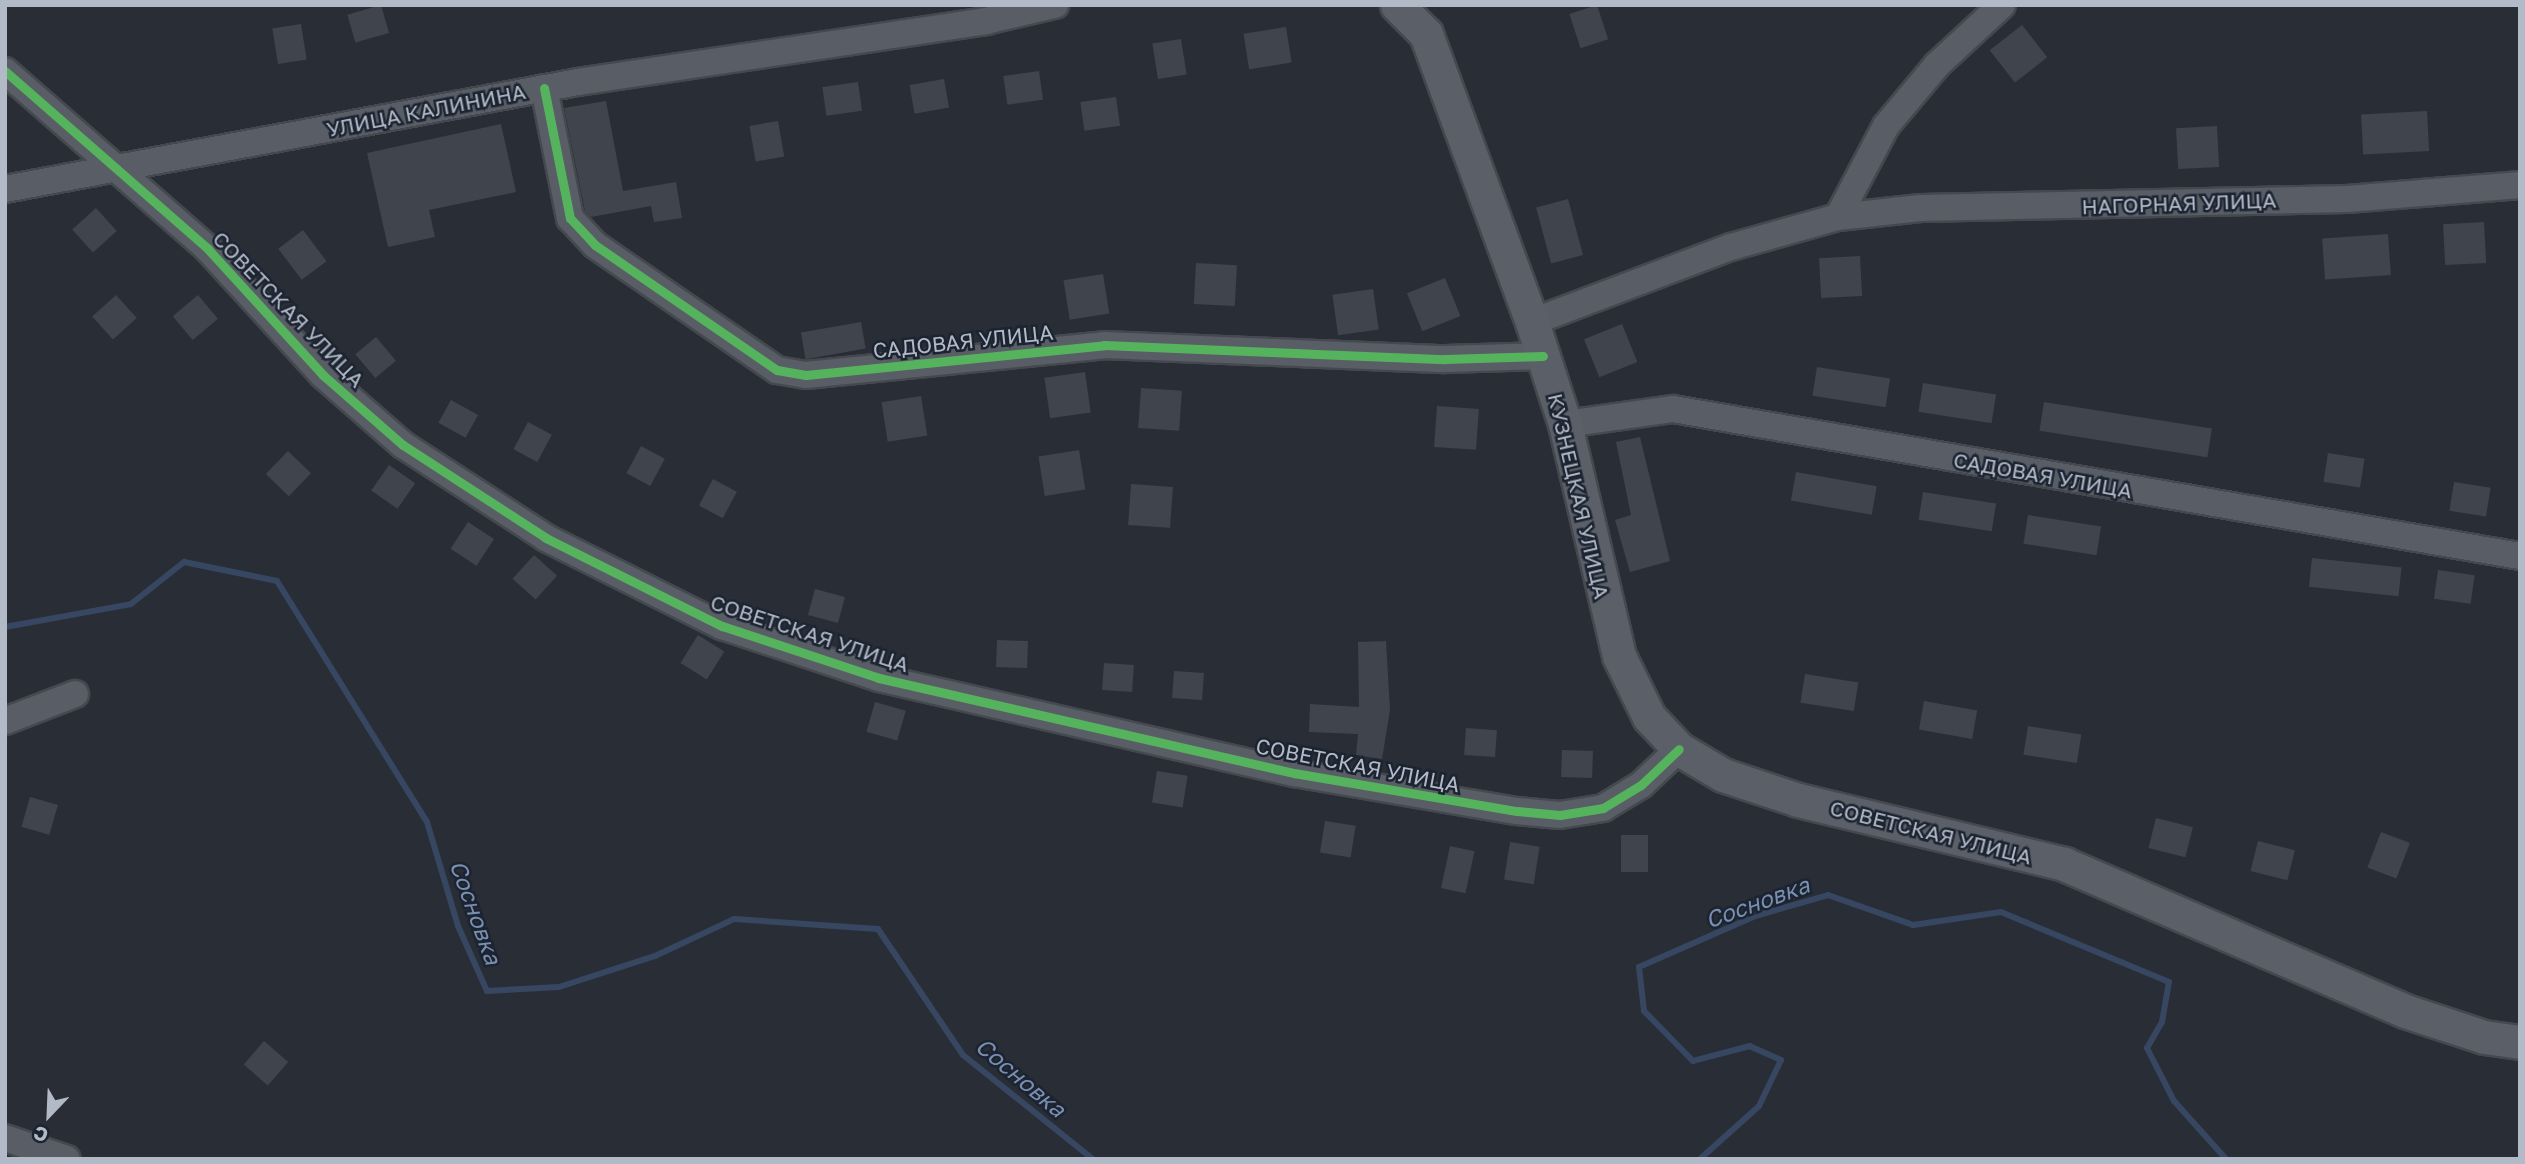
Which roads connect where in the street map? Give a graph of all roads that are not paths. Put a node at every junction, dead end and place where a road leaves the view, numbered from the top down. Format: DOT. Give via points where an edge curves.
graph roads {
  1 [pos="1055,5"];
  2 [pos="1397,5"];
  3 [pos="2002,5"];
  4 [pos="5,71"];
  5 [pos="544,88"];
  6 [pos="111,169"];
  7 [pos="2520,185"];
  8 [pos="5,189"];
  9 [pos="1838,216"];
  10 [pos="1532,322"];
  11 [pos="1543,356"];
  12 [pos="1565,424"];
  13 [pos="2520,556"];
  14 [pos="75,694"];
  15 [pos="5,720"];
  16 [pos="1679,749"];
  17 [pos="2520,1042"];
  18 [pos="5,1138"];
  19 [pos="67,1159"];
  1 -- 5 [label="street, УЛИЦА КАЛИНИНА" via="986,21"];
  2 -- 10 [label="main road, КУЗНЕЦКАЯ УЛИЦА" via="1426,34"];
  3 -- 9 [label="street" via="1937,65 1886,126"];
  4 -- 6 [label="street, СОВЕТСКАЯ УЛИЦА"];
  5 -- 6 [label="street, УЛИЦА КАЛИНИНА"];
  5 -- 11 [label="street, САДОВАЯ УЛИЦА" via="570,218 595,245 777,370 806,375 1104,345 1445,359"];
  6 -- 8 [label="street, УЛИЦА КАЛИНИНА"];
  6 -- 16 [label="street, СОВЕТСКАЯ УЛИЦА" via="208,249 323,375 404,445 546,538 722,626 892,681 1294,773 1517,811 1560,816 1603,808 1641,785"];
  7 -- 9 [label="street, НАГОРНАЯ УЛИЦА" via="2347,199 1920,208"];
  9 -- 10 [label="street, НАГОРНАЯ УЛИЦА" via="1731,247"];
  10 -- 11 [label="main road, КУЗНЕЦКАЯ УЛИЦА"];
  11 -- 12 [label="main road, КУЗНЕЦКАЯ УЛИЦА"];
  12 -- 13 [label="street, САДОВАЯ УЛИЦА" via="1673,410"];
  12 -- 16 [label="main road, КУЗНЕЦКАЯ УЛИЦА" via="1619,656 1649,717"];
  14 -- 15 [label="street"];
  16 -- 17 [label="main road, СОВЕТСКАЯ УЛИЦА" via="1723,775 1798,800 2064,864 2405,1011"];
  18 -- 19 [label="street"];
}
